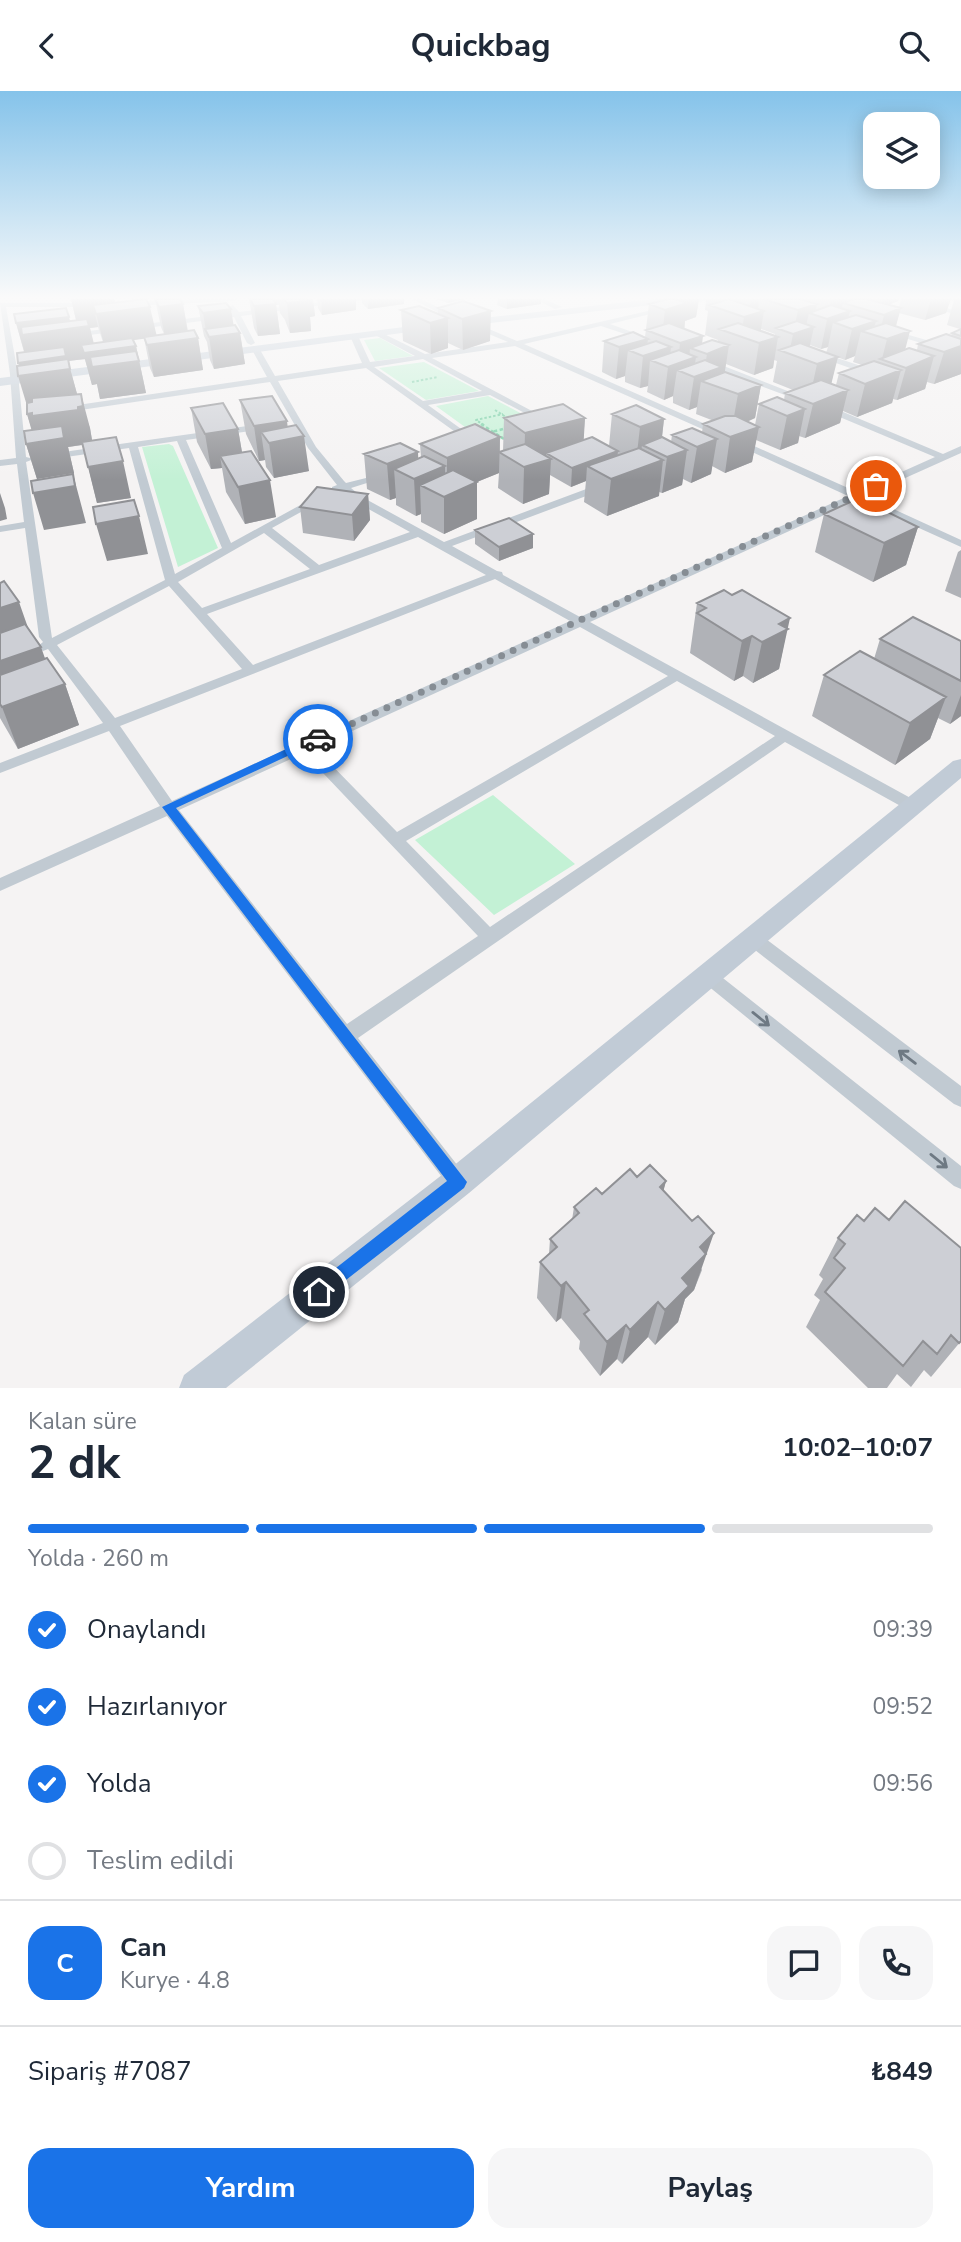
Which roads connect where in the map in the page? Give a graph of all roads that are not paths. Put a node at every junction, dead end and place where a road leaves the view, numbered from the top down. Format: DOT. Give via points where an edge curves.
graph roads {
  1 [pos="6,360"];
  2 [pos="145,360"];
  3 [pos="262,360"];
  4 [pos="365,360"];
  5 [pos="415,360"];
  6 [pos="432,360"];
  7 [pos="555,360"];
  8 [pos="698,360"];
  9 [pos="837,360"];
  10 [pos="367,365"];
  11 [pos="7,378"];
  12 [pos="274,379"];
  13 [pos="876,383"];
  14 [pos="490,392"];
  15 [pos="831,401"];
  16 [pos="421,404"];
  17 [pos="820,405"];
  18 [pos="58,410"];
  19 [pos="549,422"];
  20 [pos="271,425"];
  21 [pos="743,434"];
  22 [pos="181,439"];
  23 [pos="730,439"];
  24 [pos="717,444"];
  25 [pos="133,445"];
  26 [pos="961,449"];
  27 [pos="471,453"];
  28 [pos="942,457"];
  29 [pos="22,460"];
  30 [pos="0,463"];
  31 [pos="393,473"];
  32 [pos="614,482"];
  33 [pos="341,486"];
  34 [pos="855,496"];
  35 [pos="30,524"];
  36 [pos="265,528"];
  37 [pos="0,529"];
  38 [pos="421,532"];
  39 [pos="961,544"];
  40 [pos="445,545"];
  41 [pos="228,549"];
  42 [pos="318,570"];
  43 [pos="498,574"];
  44 [pos="171,581"];
  45 [pos="200,613"];
  46 [pos="580,620"];
  47 [pos="51,645"];
  48 [pos="25,654"];
  49 [pos="250,670"];
  50 [pos="679,675"];
  51 [pos="111,723"];
  52 [pos="785,734"];
  53 [pos="304,745"];
  54 [pos="961,766"];
  55 [pos="0,768"];
  56 [pos="912,805"];
  57 [pos="169,807"];
  58 [pos="396,839"];
  59 [pos="0,885"];
  60 [pos="490,938"];
  61 [pos="752,938"];
  62 [pos="708,976"];
  63 [pos="345,1036"];
  64 [pos="961,1098"];
  65 [pos="961,1179"];
  66 [pos="458,1182"];
  67 [pos="197,1388"];
  1 -- 11 [label="street"];
  2 -- 11 [label="main road"];
  3 -- 12 [label="street"];
  4 -- 10 [label="street"];
  5 -- 10 [label="street"];
  6 -- 14 [label="street"];
  7 -- 23 [label="street"];
  8 -- 17 [label="street"];
  9 -- 13 [label="street" via="887,378"];
  10 -- 12 [label="street"];
  10 -- 16 [label="street"];
  11 -- 29 [label="street" via="24,415"];
  12 -- 18 [label="street"];
  12 -- 33 [label="street" via="290,422"];
  14 -- 16 [label="street"];
  14 -- 19 [label="street"];
  15 -- 17 [label="street"];
  16 -- 27 [label="street" via="484,450"];
  17 -- 28 [label="street"];
  20 -- 22 [label="street"];
  21 -- 23 [label="street"];
  22 -- 25 [label="street"];
  22 -- 41 [label="street"];
  23 -- 24 [label="street"];
  23 -- 34 [label="street"];
  25 -- 29 [label="street"];
  25 -- 44 [label="street"];
  26 -- 28 [label="street"];
  28 -- 34 [label="street"];
  29 -- 30 [label="street"];
  29 -- 35 [label="street"];
  31 -- 33 [label="street"];
  32 -- 40 [label="street"];
  33 -- 36 [label="street"];
  33 -- 38 [label="street"];
  34 -- 39 [label="street"];
  34 -- 46 [label="street"];
  35 -- 37 [label="street"];
  35 -- 47 [label="street" via="45,636"];
  36 -- 41 [label="street"];
  36 -- 42 [label="street"];
  38 -- 40 [label="street"];
  38 -- 42 [label="street"];
  40 -- 43 [label="street"];
  41 -- 44 [label="street"];
  42 -- 45 [label="street"];
  43 -- 46 [label="street"];
  43 -- 49 [label="street"];
  44 -- 45 [label="street"];
  44 -- 47 [label="street"];
  45 -- 49 [label="street"];
  46 -- 50 [label="street"];
  46 -- 53 [label="street"];
  47 -- 48 [label="street"];
  47 -- 51 [label="street"];
  49 -- 51 [label="street"];
  50 -- 52 [label="street"];
  50 -- 58 [label="street"];
  51 -- 55 [label="street"];
  51 -- 57 [label="street"];
  52 -- 56 [label="street"];
  52 -- 60 [label="street"];
  53 -- 57 [label="street"];
  53 -- 58 [label="street"];
  54 -- 56 [label="main road"];
  56 -- 61 [label="main road"];
  57 -- 59 [label="street"];
  57 -- 63 [label="street"];
  58 -- 60 [label="street"];
  60 -- 63 [label="street"];
  61 -- 62 [label="main road"];
  64 -- 61 [label="street, one-way"];
  62 -- 65 [label="street, one-way"];
  62 -- 66 [label="main road"];
  63 -- 66 [label="street"];
  66 -- 67 [label="main road"];
}
